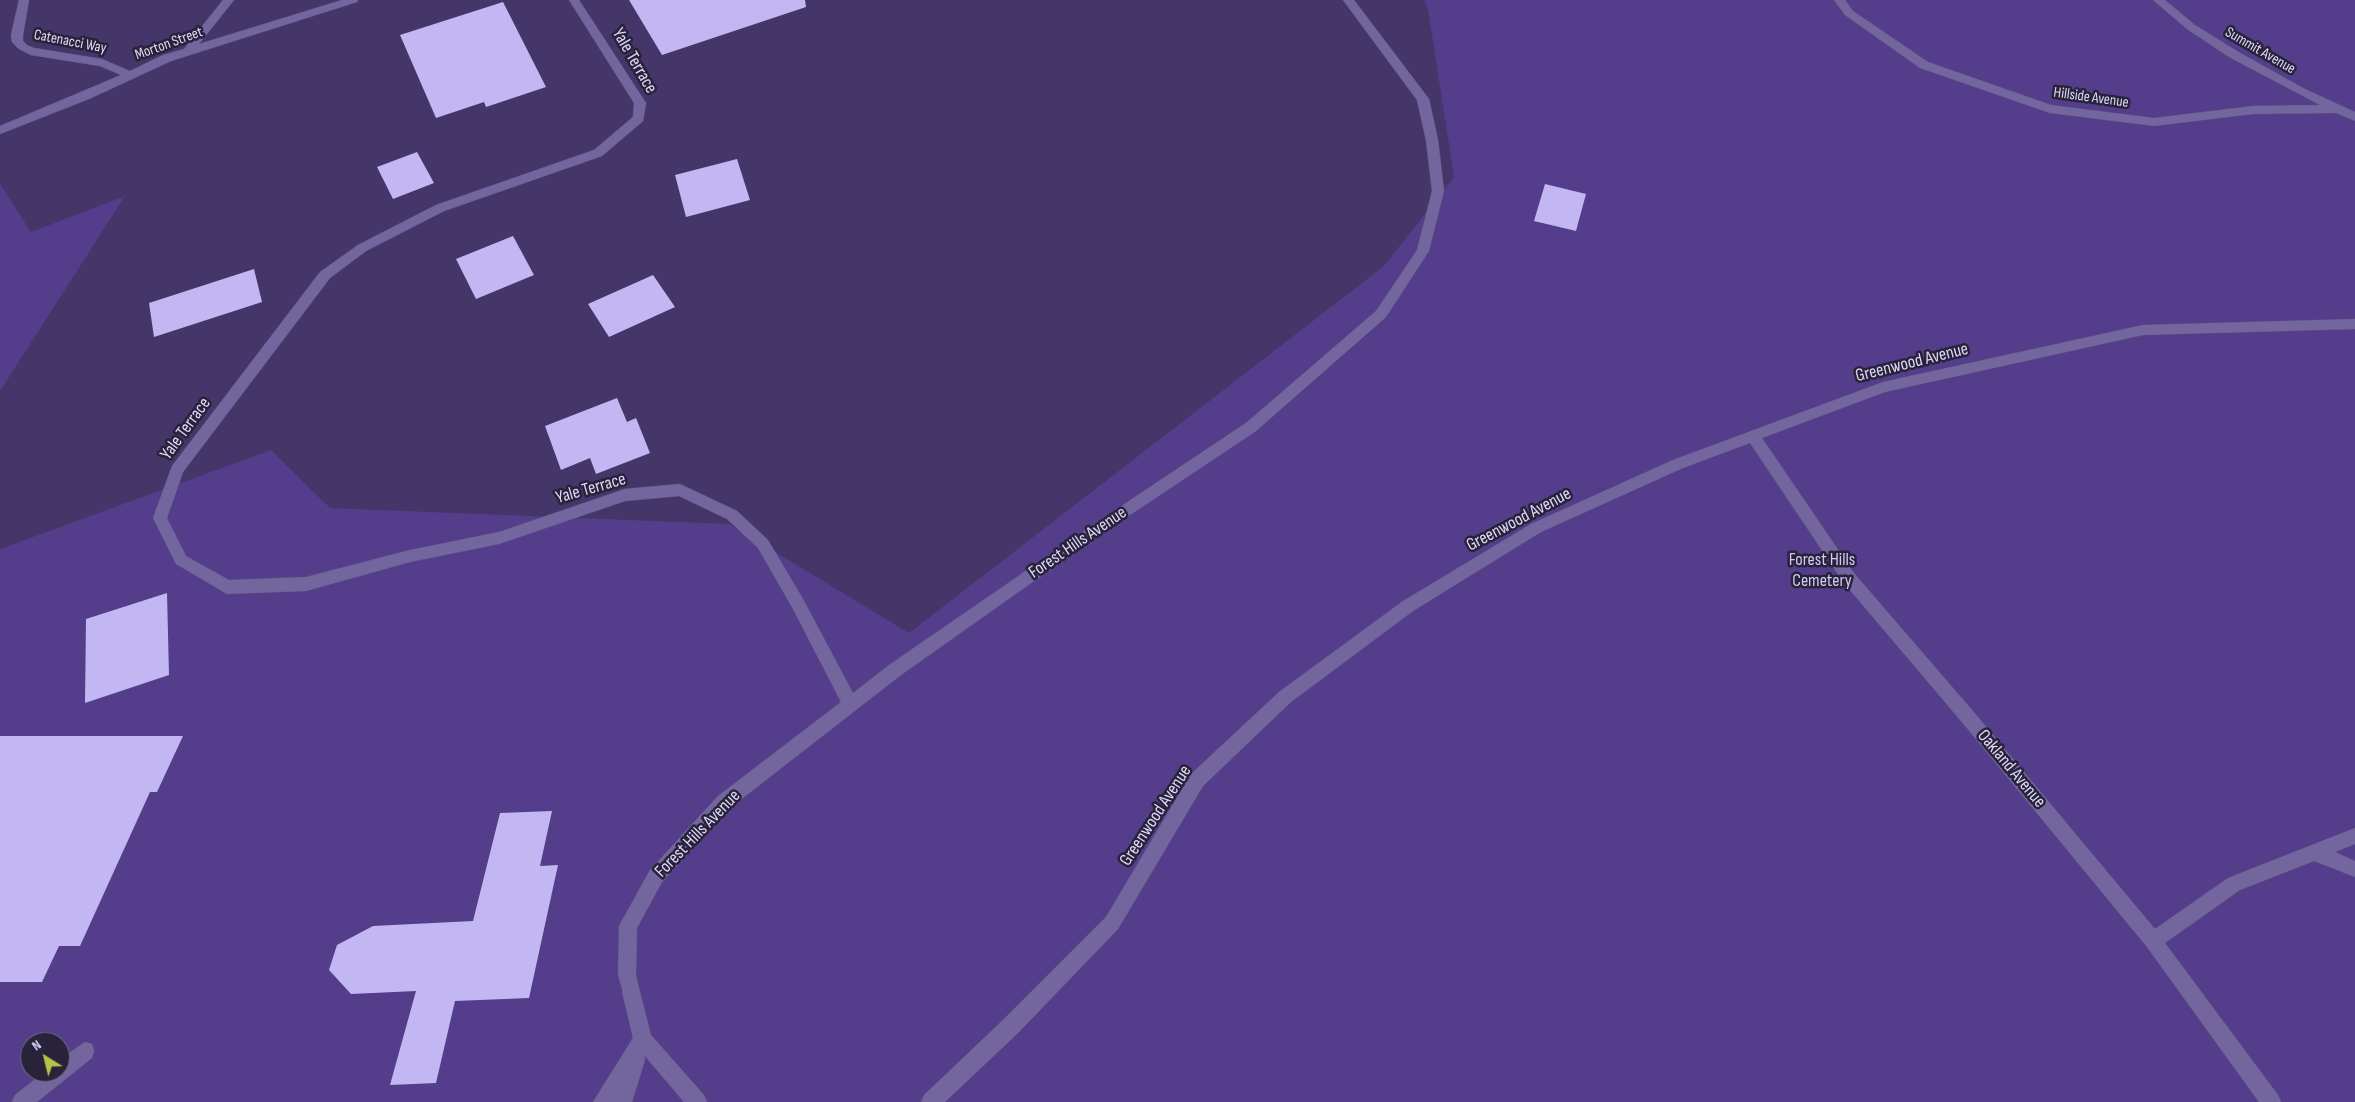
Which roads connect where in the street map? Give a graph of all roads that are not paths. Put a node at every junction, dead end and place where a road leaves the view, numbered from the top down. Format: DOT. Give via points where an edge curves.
graph roads {
  1 [pos="24,0"];
  2 [pos="229,0"];
  3 [pos="353,0"];
  4 [pos="574,0"];
  5 [pos="1341,0"];
  6 [pos="1348,0"];
  7 [pos="1839,0"];
  8 [pos="2158,0"];
  9 [pos="1362,19"];
  10 [pos="188,50"];
  11 [pos="129,75"];
  12 [pos="2338,110"];
  13 [pos="2355,117"];
  14 [pos="0,130"];
  15 [pos="2355,324"];
  16 [pos="1753,436"];
  17 [pos="850,705"];
  18 [pos="2355,836"];
  19 [pos="2313,852"];
  20 [pos="2355,869"];
  21 [pos="2153,941"];
  22 [pos="643,1040"];
  23 [pos="85,1051"];
  24 [pos="70,1063"];
  25 [pos="47,1082"];
  26 [pos="22,1102"];
  27 [pos="602,1102"];
  28 [pos="622,1102"];
  29 [pos="697,1102"];
  30 [pos="931,1102"];
  31 [pos="2271,1102"];
  1 -- 11 [label="street, Catenacci Way" via="17,35 22,47 102,63"];
  2 -- 10 [label="street"];
  3 -- 10 [label="street, Morton Street"];
  4 -- 17 [label="street, Yale Terrace" via="640,103 639,118 598,153 440,208 362,248 325,275 177,470 160,518 181,560 227,587 306,584 410,556 499,538 625,495 680,490 732,515 763,544"];
  5 -- 9 [label="street, Forest Hills Avenue"];
  6 -- 9 [label="street, Forest Hills Avenue"];
  7 -- 12 [label="street, Hillside Avenue" via="1849,13 1924,65 2050,109 2154,122 2253,110"];
  8 -- 12 [label="street, Summit Avenue" via="2191,27 2233,54"];
  9 -- 17 [label="street, Forest Hills Avenue" via="1423,99 1438,191 1423,251 1381,314 1251,427 1072,547"];
  10 -- 11 [label="street, Morton Street"];
  11 -- 14 [label="street, Morton Street"];
  12 -- 13 [label="street, Summit Avenue"];
  15 -- 16 [label="street, Greenwood Avenue" via="2143,330 1883,386"];
  16 -- 21 [label="street, Oakland Avenue" via="1849,578"];
  16 -- 30 [label="street, Greenwood Avenue" via="1678,464 1536,528 1408,606 1285,698 1197,780 1112,923"];
  17 -- 22 [label="street, Forest Hills Avenue" via="724,802 656,876 628,926 627,976"];
  18 -- 19 [label="street"];
  19 -- 20 [label="street"];
  19 -- 21 [label="street" via="2234,884"];
  21 -- 31 [label="street, Oakland Avenue"];
  22 -- 27 [label="street"];
  22 -- 28 [label="street"];
  22 -- 29 [label="street"];
  23 -- 24 [label="street"];
  25 -- 26 [label="street"];
}
